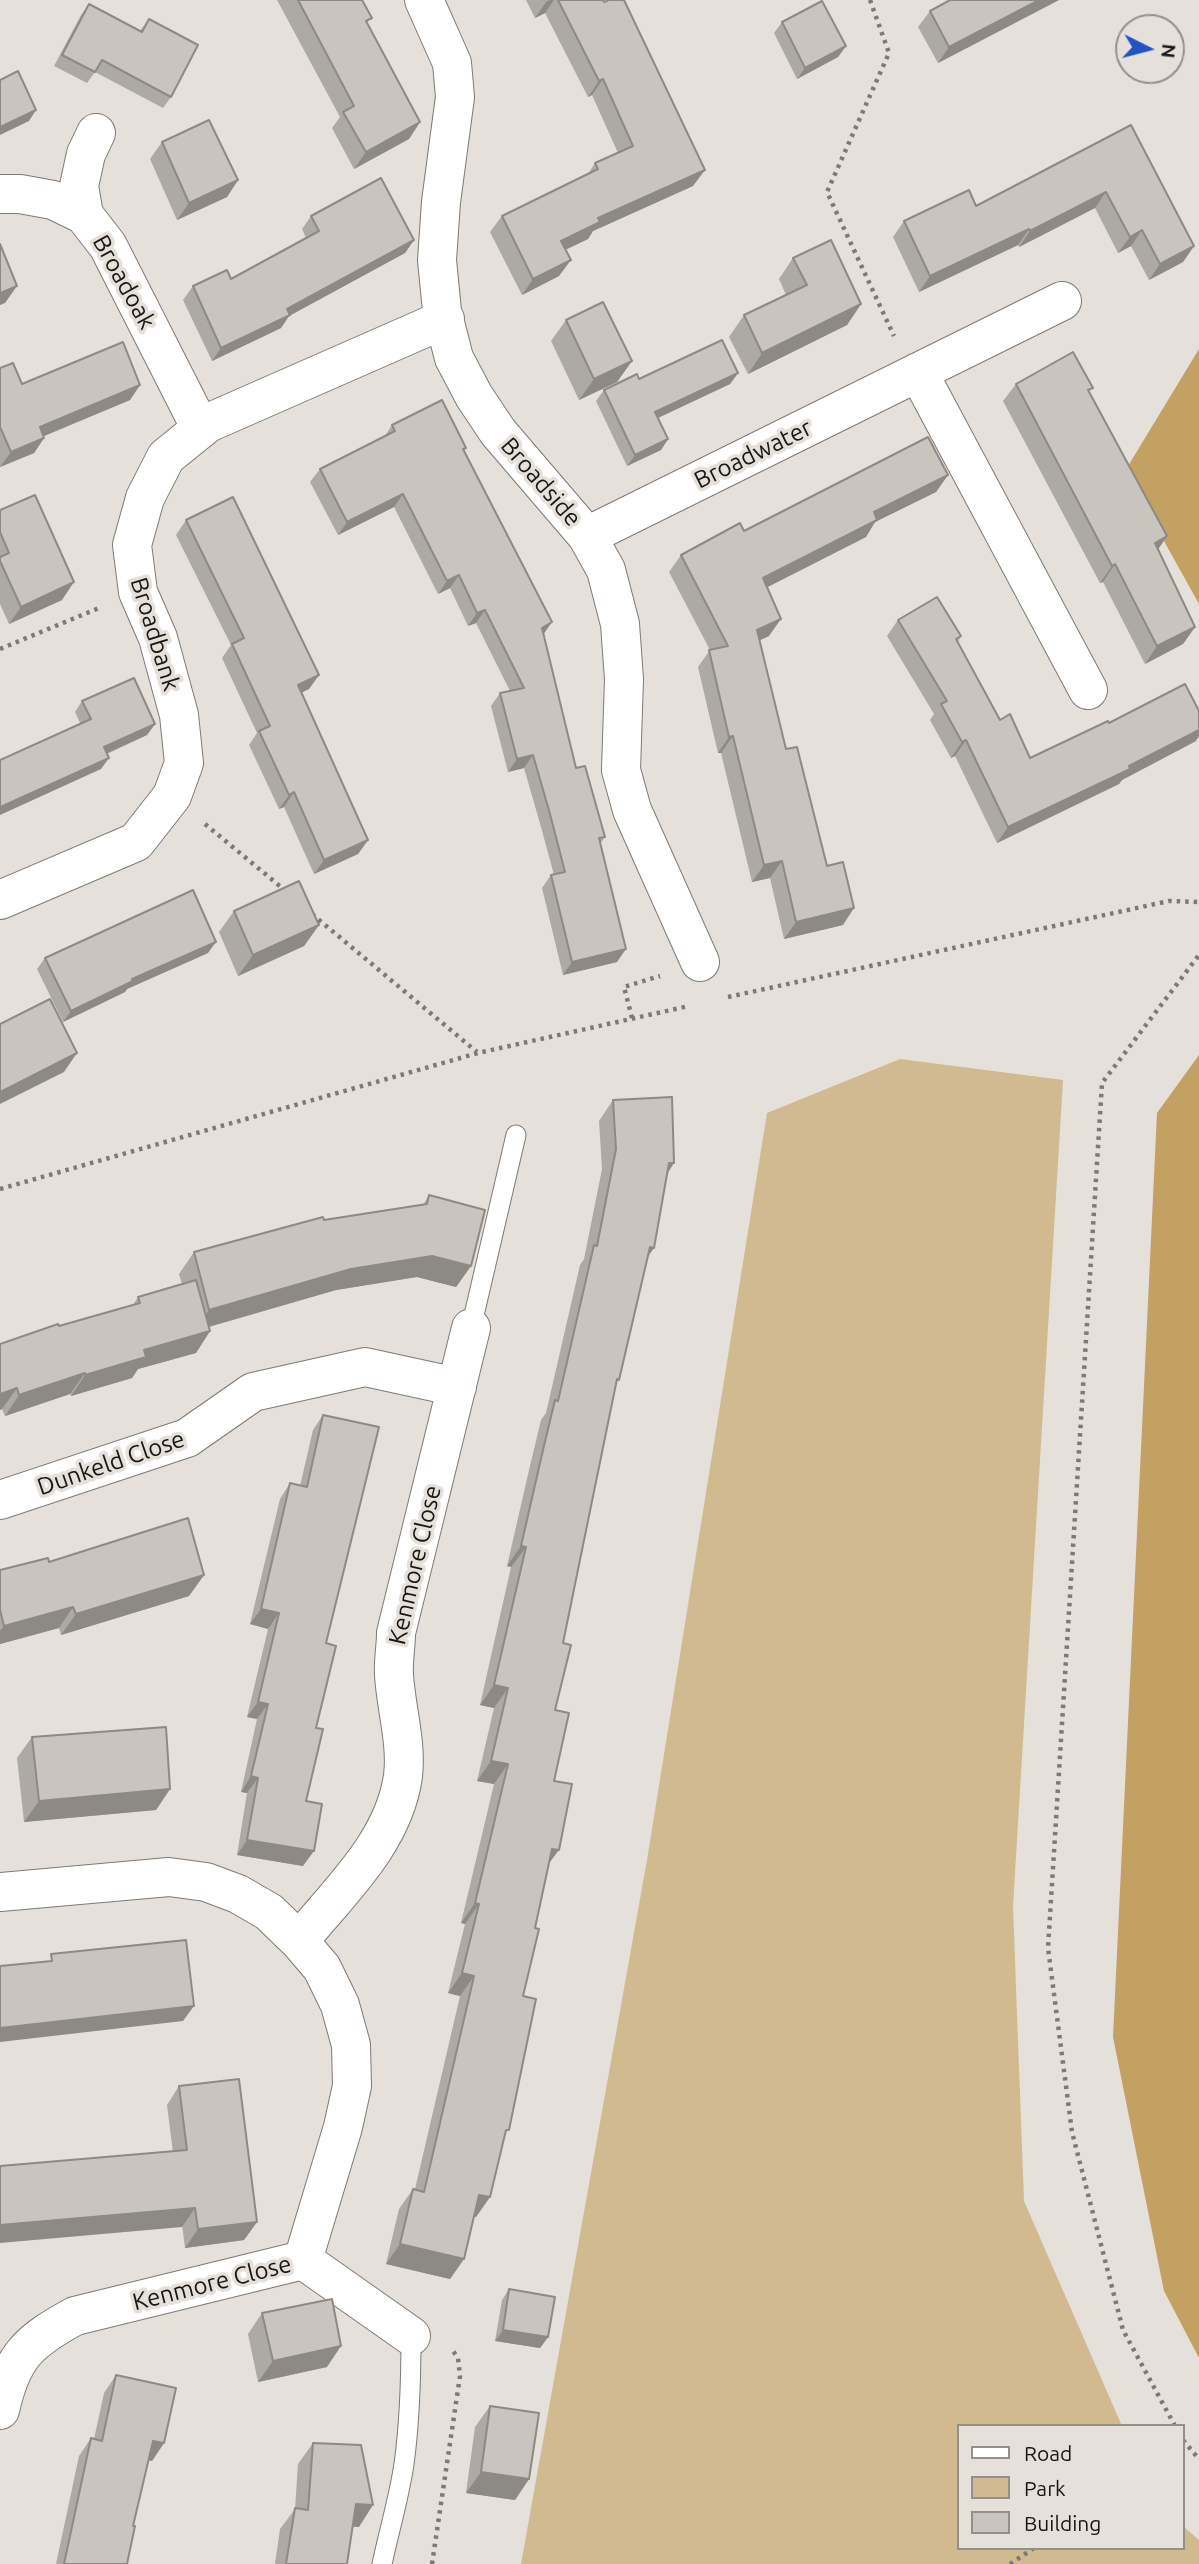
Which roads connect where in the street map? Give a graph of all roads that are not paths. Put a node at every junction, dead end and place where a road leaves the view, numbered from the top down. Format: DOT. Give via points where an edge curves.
graph roads {
  1 [pos="424,0"];
  2 [pos="96,133"];
  3 [pos="0,194"];
  4 [pos="84,215"];
  5 [pos="1062,301"];
  6 [pos="445,319"];
  7 [pos="915,373"];
  8 [pos="201,429"];
  9 [pos="587,536"];
  10 [pos="1088,690"];
  11 [pos="0,900"];
  12 [pos="701,962"];
  13 [pos="516,1135"];
  14 [pos="471,1328"];
  15 [pos="457,1387"];
  16 [pos="0,1500"];
  17 [pos="0,1892"];
  18 [pos="299,1941"];
  19 [pos="303,2260"];
  20 [pos="411,2336"];
  21 [pos="2,2390"];
  22 [pos="382,2564"];
  1 -- 6 [label="street, Broadside" via="452,63 455,97 437,260"];
  2 -- 4 [label="street" via="79,186"];
  3 -- 4 [label="street, Broadoak" via="53,201"];
  4 -- 8 [label="street, Broadoak" via="108,246"];
  5 -- 7 [label="street, Broadwater"];
  6 -- 8 [label="street, Broadbank"];
  6 -- 9 [label="street, Broadside" via="454,358 474,396 498,432"];
  7 -- 9 [label="street, Broadwater"];
  7 -- 10 [label="street"];
  8 -- 11 [label="street, Broadbank" via="166,457 145,498 132,545 138,592 158,638 179,715 184,763 172,796 136,842"];
  9 -- 12 [label="street, Broadside" via="606,570 620,624 624,679 621,770 632,810"];
  13 -- 14 [label="lane"];
  14 -- 15 [label="street, Kenmore Close"];
  15 -- 16 [label="street, Dunkeld Close" via="365,1367 253,1392 187,1438"];
  15 -- 18 [label="street, Kenmore Close" via="396,1633 394,1674 403,1775 395,1809 379,1842"];
  17 -- 18 [label="street, Kenmore Close" via="169,1877 206,1881 269,1912"];
  18 -- 19 [label="street, Kenmore Close" via="322,1968 340,2005 351,2045 352,2086"];
  19 -- 20 [label="street"];
  19 -- 21 [label="street, Kenmore Close" via="75,2316 46,2332 22,2354"];
  20 -- 22 [label="lane" via="408,2435"];
}
